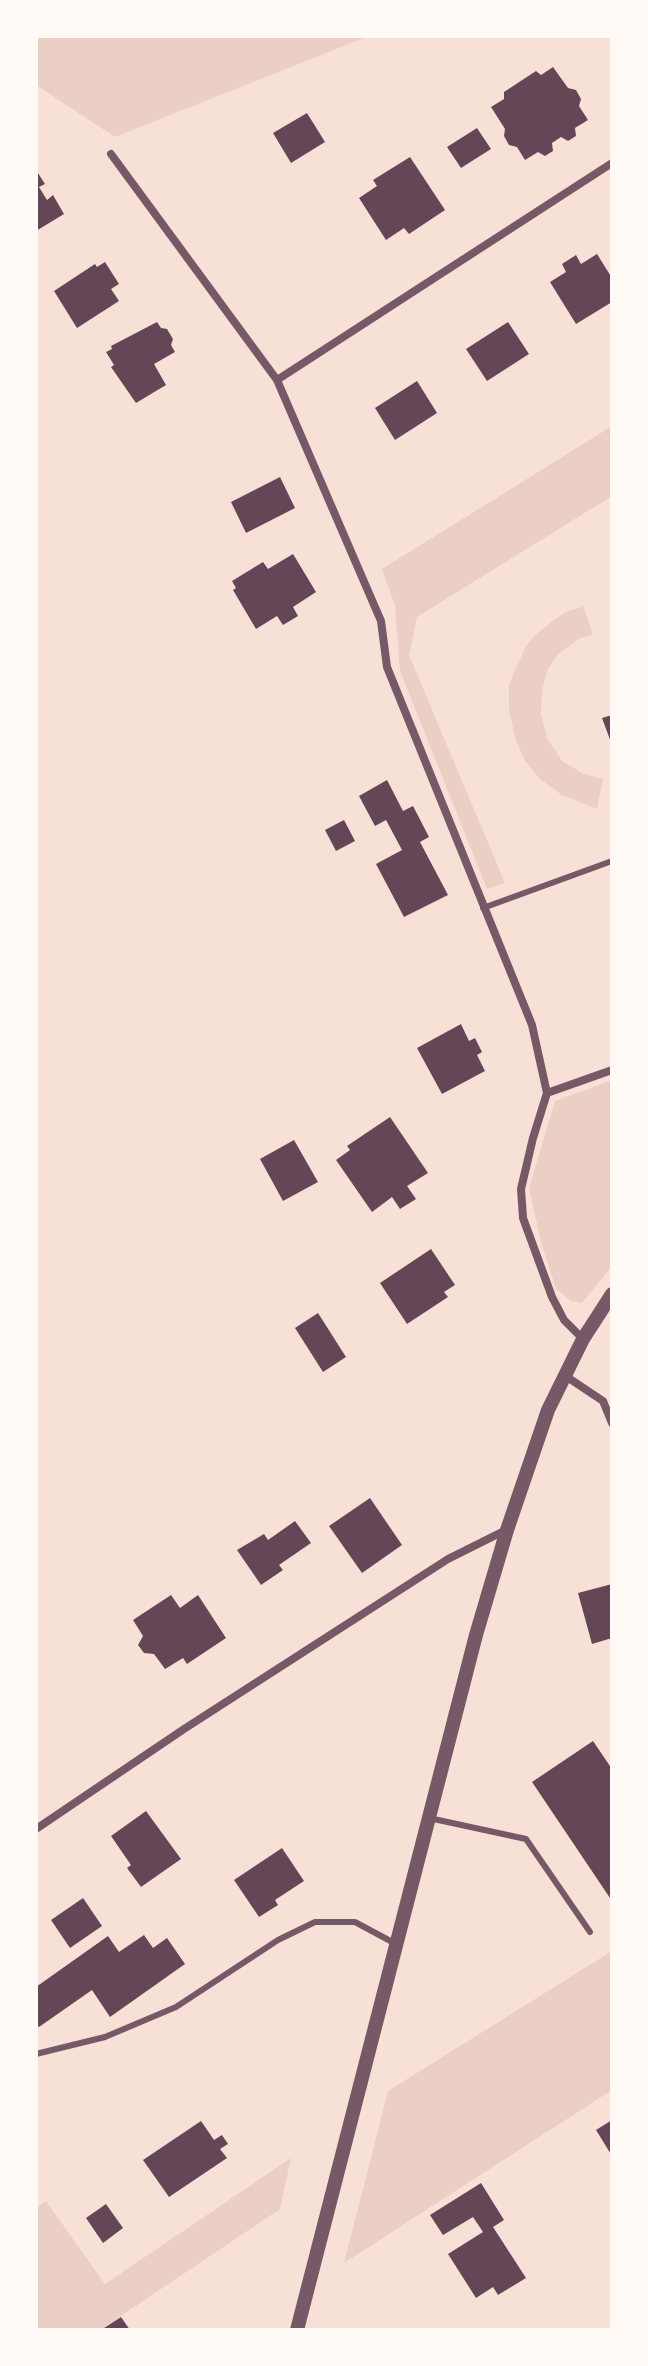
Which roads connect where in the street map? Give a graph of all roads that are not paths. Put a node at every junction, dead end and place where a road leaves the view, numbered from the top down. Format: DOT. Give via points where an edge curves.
graph roads {
  1 [pos="111,154"];
  2 [pos="612,163"];
  3 [pos="277,380"];
  4 [pos="612,861"];
  5 [pos="483,908"];
  6 [pos="612,1070"];
  7 [pos="547,1093"];
  8 [pos="612,1294"];
  9 [pos="583,1339"];
  10 [pos="564,1375"];
  11 [pos="612,1423"];
  12 [pos="507,1530"];
  13 [pos="429,1818"];
  14 [pos="36,1829"];
  15 [pos="590,1932"];
  16 [pos="396,1944"];
  17 [pos="36,2054"];
  18 [pos="297,2330"];
  1 -- 3 [label="street"];
  2 -- 3 [label="street"];
  3 -- 5 [label="street" via="381,621 387,667"];
  4 -- 5 [label="lane"];
  5 -- 7 [label="street" via="532,1025"];
  6 -- 7 [label="street"];
  7 -- 9 [label="street" via="521,1189 523,1218 552,1297 564,1320"];
  8 -- 9 [label="street"];
  9 -- 10 [label="street"];
  10 -- 11 [label="street" via="603,1401"];
  10 -- 12 [label="street" via="532,1450"];
  12 -- 13 [label="street"];
  12 -- 14 [label="street" via="448,1559"];
  13 -- 15 [label="lane" via="526,1839"];
  13 -- 16 [label="street"];
  16 -- 17 [label="lane" via="355,1922 315,1922 176,2007 105,2037"];
  16 -- 18 [label="street"];
}
